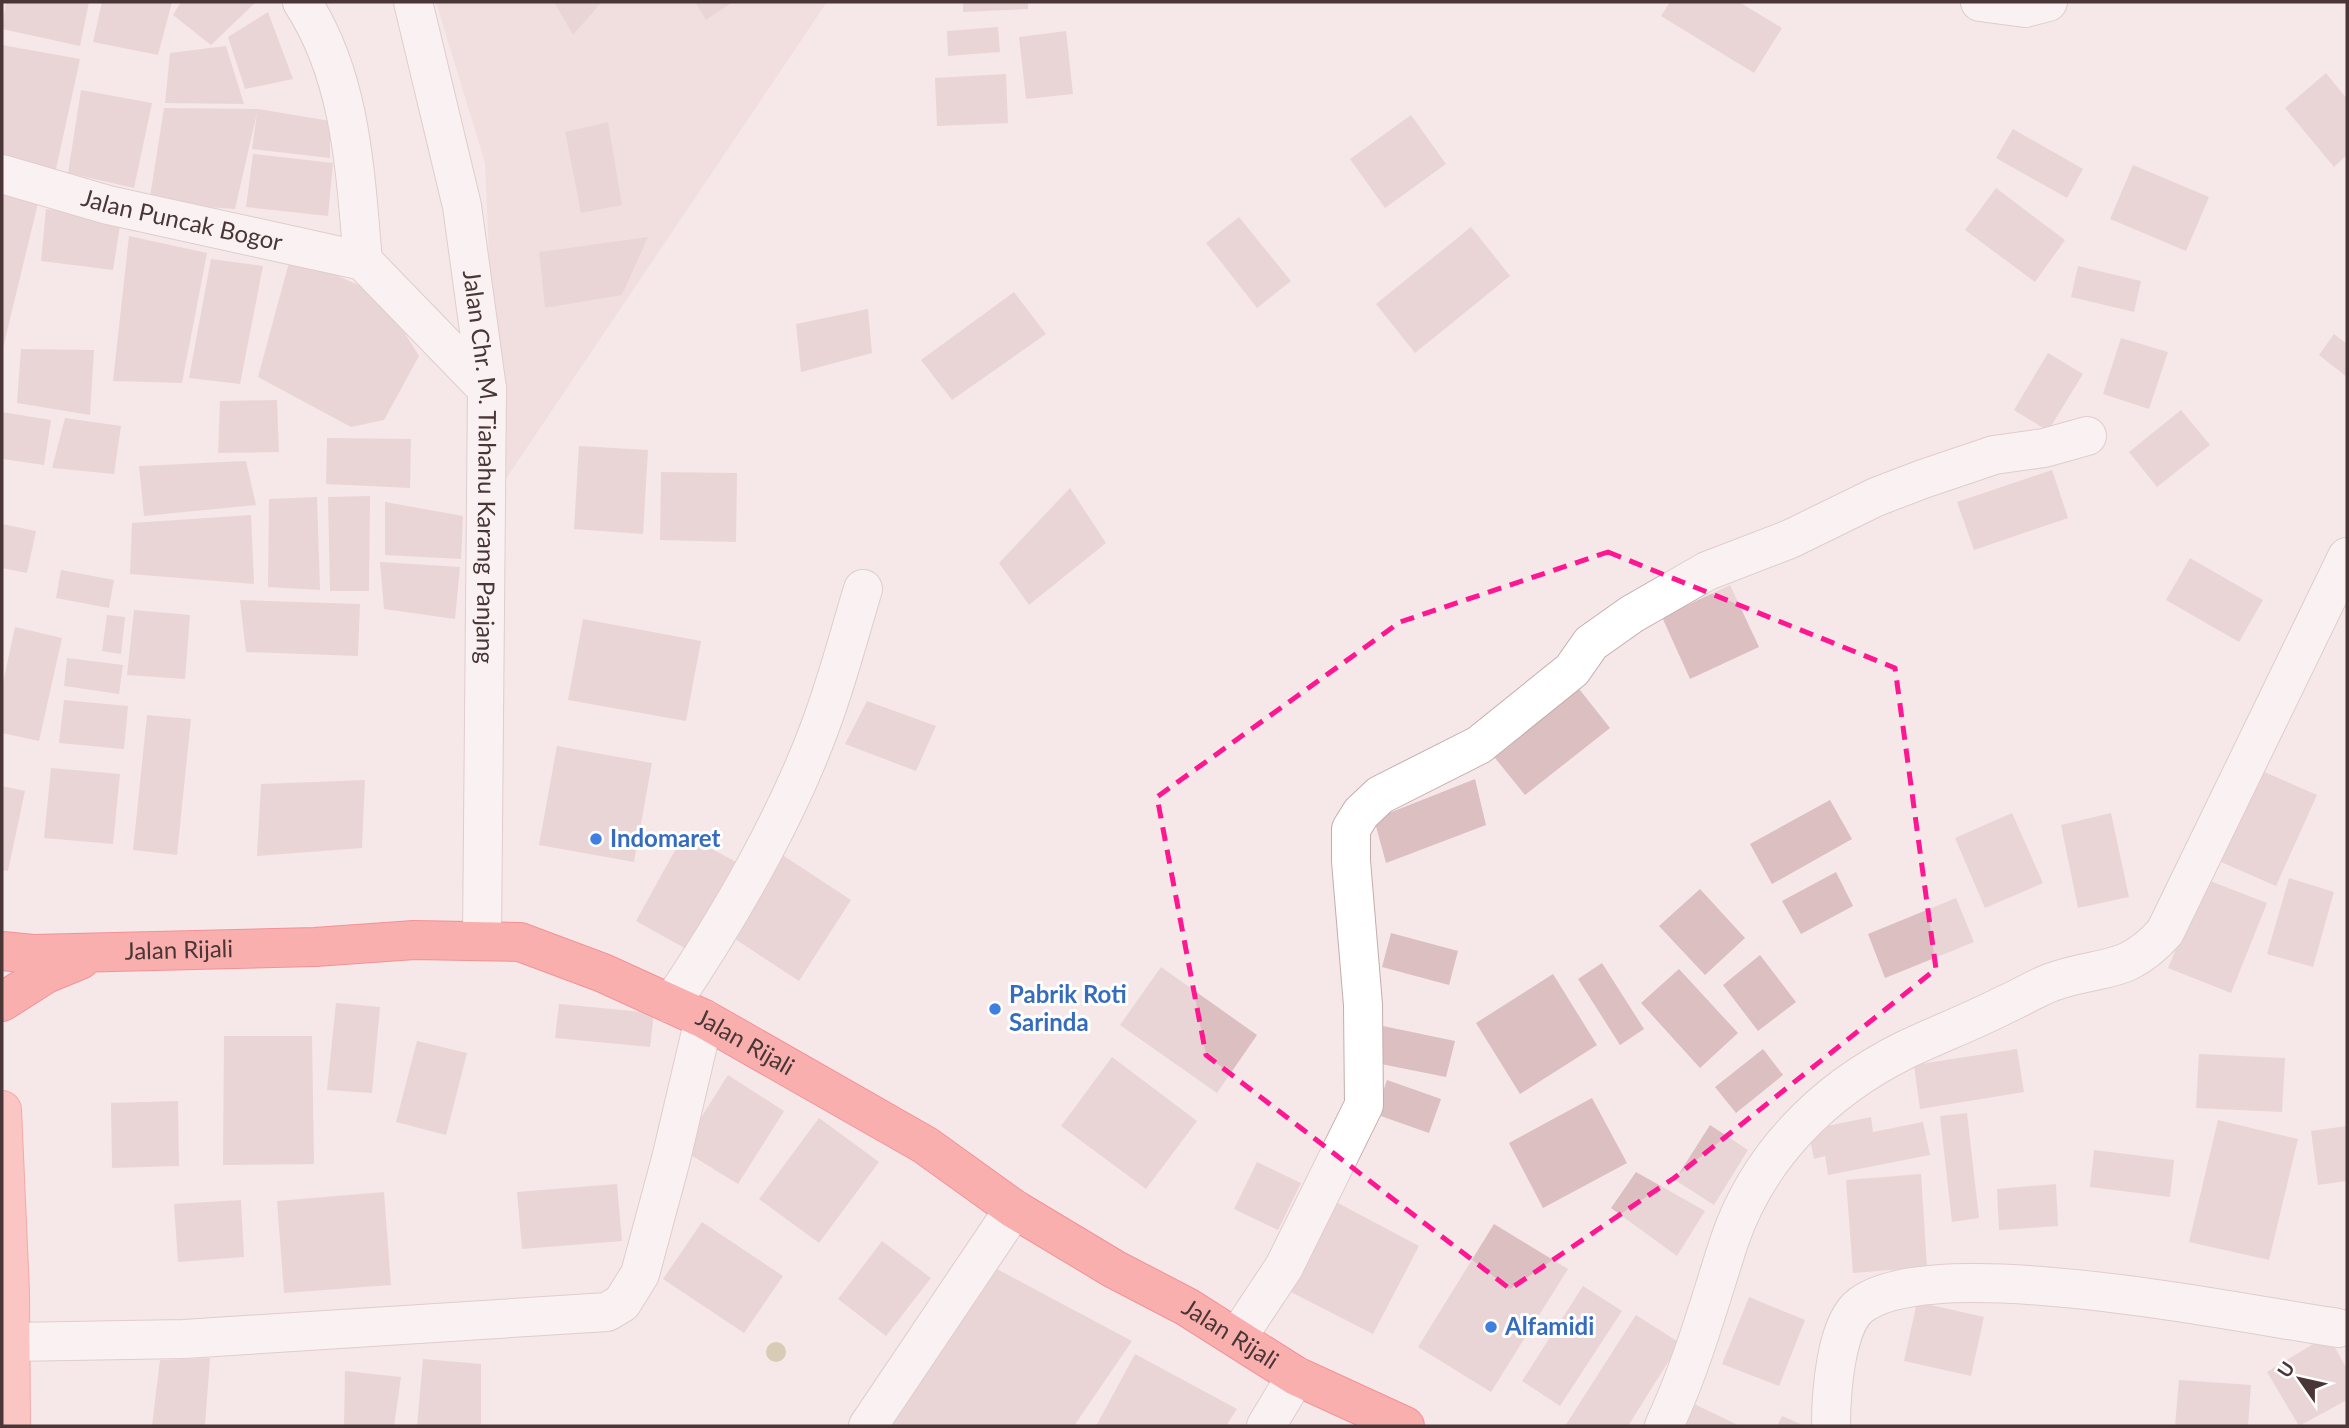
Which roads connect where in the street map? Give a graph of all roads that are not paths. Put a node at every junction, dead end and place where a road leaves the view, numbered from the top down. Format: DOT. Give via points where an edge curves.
graph roads {
  1 [pos="302,2"];
  2 [pos="413,2"];
  3 [pos="1980,2"];
  4 [pos="2048,2"];
  5 [pos="2,174"];
  6 [pos="363,261"];
  7 [pos="487,388"];
  8 [pos="2087,436"];
  9 [pos="2347,556"];
  10 [pos="863,589"];
  11 [pos="482,939"];
  12 [pos="2,951"];
  13 [pos="97,953"];
  14 [pos="2,1002"];
  15 [pos="687,1011"];
  16 [pos="2,1110"];
  17 [pos="1014,1209"];
  18 [pos="6,1292"];
  19 [pos="2338,1328"];
  20 [pos="1237,1338"];
  21 [pos="11,1342"];
  22 [pos="1296,1376"];
  23 [pos="11,1426"];
  24 [pos="868,1426"];
  25 [pos="1266,1426"];
  26 [pos="1405,1426"];
  27 [pos="1664,1426"];
  28 [pos="1831,1426"];
  1 -- 6 [label="street" via="319,28 350,121"];
  2 -- 7 [label="street, Jalan Chr. M. Tiahahu Karang Panjang" via="462,206"];
  3 -- 4 [label="street" via="2025,8"];
  5 -- 6 [label="street, Jalan Puncak Bogor" via="108,205"];
  6 -- 7 [label="street"];
  7 -- 11 [label="street, Jalan Chr. M. Tiahahu Karang Panjang"];
  8 -- 20 [label="street" via="1994,456 1923,479 1707,571 1591,643 1572,670 1479,745 1380,795 1361,813 1351,829 1351,862 1363,1006 1364,1105 1284,1267"];
  9 -- 27 [label="street" via="2165,932 2146,953 2118,968 2053,982 1901,1052 1844,1087 1793,1131 1776,1151 1730,1240 1684,1384"];
  10 -- 15 [label="street" via="820,727 787,803 724,920"];
  11 -- 13 [label="highway, Jalan Rijali"];
  11 -- 15 [label="highway, Jalan Rijali" via="520,942"];
  12 -- 13 [label="highway, Jalan Rijali"];
  13 -- 14 [label="highway" via="46,974"];
  15 -- 17 [label="highway, Jalan Rijali" via="925,1145"];
  15 -- 21 [label="street" via="640,1275 622,1303 607,1312 184,1339"];
  16 -- 18 [label="main road"];
  17 -- 20 [label="highway, Jalan Rijali"];
  17 -- 24 [label="street"];
  18 -- 21 [label="main road"];
  19 -- 28 [label="street" via="1994,1281 1902,1290 1859,1306 1848,1322 1840,1342"];
  20 -- 22 [label="highway, Jalan Rijali"];
  21 -- 23 [label="main road"];
  22 -- 25 [label="street"];
  22 -- 26 [label="highway, Jalan Rijali"];
}
